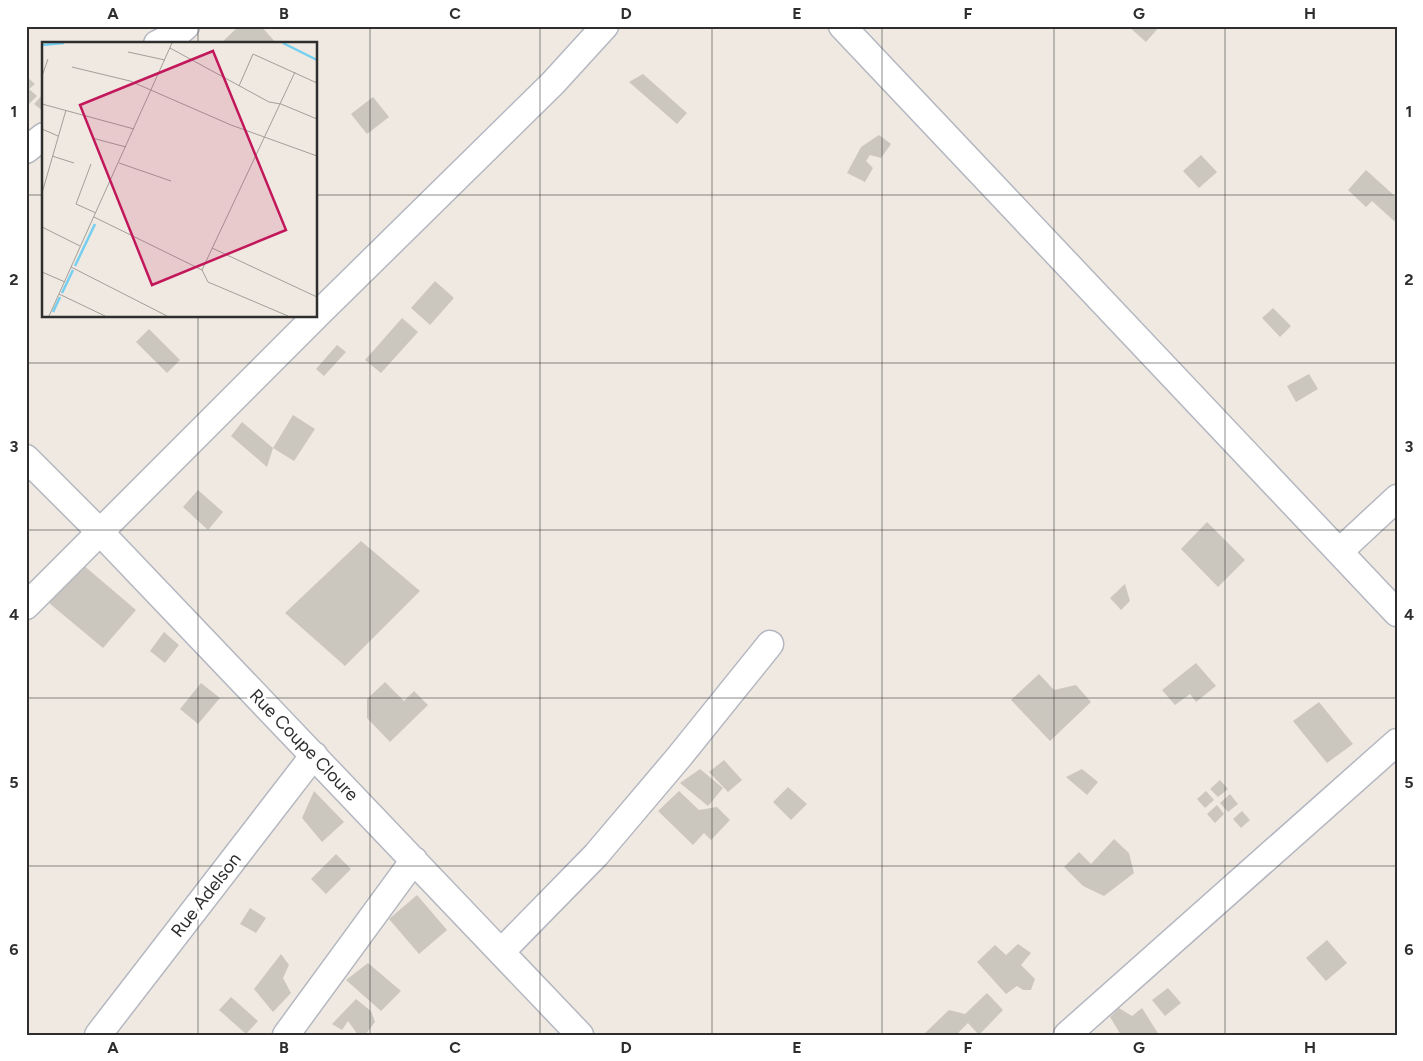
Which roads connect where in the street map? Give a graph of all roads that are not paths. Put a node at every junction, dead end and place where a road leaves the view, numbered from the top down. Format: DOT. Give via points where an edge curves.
graph roads {
  1 [pos="186,26"];
  2 [pos="605,26"];
  3 [pos="842,26"];
  4 [pos="161,42"];
  5 [pos="42,138"];
  6 [pos="26,150"];
  7 [pos="318,314"];
  8 [pos="314,318"];
  9 [pos="26,458"];
  10 [pos="1397,498"];
  11 [pos="100,532"];
  12 [pos="1340,551"];
  13 [pos="26,606"];
  14 [pos="1397,613"];
  15 [pos="770,644"];
  16 [pos="1397,742"];
  17 [pos="314,755"];
  18 [pos="414,860"];
  19 [pos="502,952"];
  20 [pos="98,1035"];
  21 [pos="286,1035"];
  22 [pos="580,1035"];
  23 [pos="1067,1035"];
  1 -- 4 [label="street"];
  2 -- 7 [label="street" via="553,83"];
  3 -- 12 [label="street"];
  5 -- 6 [label="street"];
  8 -- 11 [label="street"];
  9 -- 11 [label="street, Rue Coupe Cloure"];
  10 -- 12 [label="street"];
  11 -- 13 [label="street"];
  11 -- 17 [label="street, Rue Coupe Cloure"];
  12 -- 14 [label="street"];
  15 -- 19 [label="street" via="596,855"];
  16 -- 23 [label="street"];
  17 -- 18 [label="street, Rue Coupe Cloure"];
  17 -- 20 [label="street, Rue Adelson"];
  18 -- 19 [label="street, Rue Coupe Cloure"];
  18 -- 21 [label="street"];
  19 -- 22 [label="street, Rue Coupe Cloure"];
}
